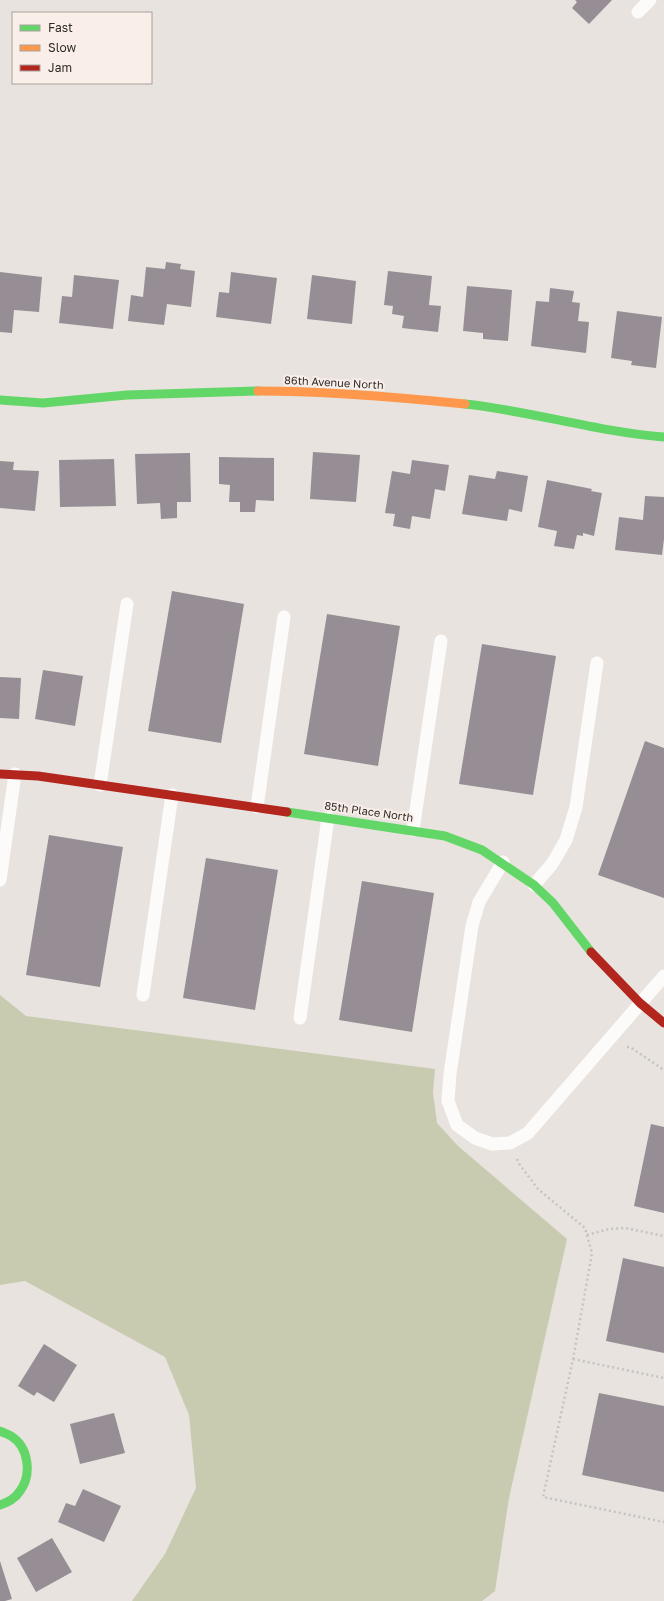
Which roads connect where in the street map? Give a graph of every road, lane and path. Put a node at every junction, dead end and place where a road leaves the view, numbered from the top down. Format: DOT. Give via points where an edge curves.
graph roads {
  1 [pos="650,0"];
  2 [pos="638,12"];
  3 [pos="0,400"];
  4 [pos="664,437"];
  5 [pos="127,604"];
  6 [pos="284,617"];
  7 [pos="441,641"];
  8 [pos="597,663"];
  9 [pos="0,774"];
  10 [pos="15,774"];
  11 [pos="100,785"];
  12 [pos="172,795"];
  13 [pos="257,807"];
  14 [pos="328,818"];
  15 [pos="413,830"];
  16 [pos="502,862"];
  17 [pos="0,880"];
  18 [pos="534,885"];
  19 [pos="664,976"];
  20 [pos="143,995"];
  21 [pos="640,1003"];
  22 [pos="300,1018"];
  23 [pos="664,1023"];
  24 [pos="612,1036"];
  25 [pos="664,1070"];
  26 [pos="510,1143"];
  27 [pos="587,1235"];
  28 [pos="664,1236"];
  29 [pos="573,1359"];
  30 [pos="664,1378"];
  31 [pos="0,1431"];
  32 [pos="0,1505"];
  33 [pos="664,1522"];
  1 -- 2 [label="lane"];
  3 -- 4 [label="street, 86th Avenue North" via="43,403 127,395 312,391 474,405 637,436"];
  5 -- 11 [label="lane"];
  6 -- 13 [label="lane"];
  7 -- 15 [label="lane"];
  8 -- 18 [label="lane" via="576,807 566,840 552,864"];
  9 -- 10 [label="street, 85th Place North"];
  10 -- 11 [label="street, 85th Place North"];
  10 -- 17 [label="lane"];
  11 -- 12 [label="street, 85th Place North"];
  12 -- 13 [label="street, 85th Place North"];
  12 -- 20 [label="lane"];
  13 -- 14 [label="street, 85th Place North"];
  14 -- 15 [label="street, 85th Place North"];
  14 -- 22 [label="lane"];
  15 -- 16 [label="street, 85th Place North" via="445,836 482,850"];
  16 -- 18 [label="street, 85th Place North"];
  16 -- 26 [label="lane" via="479,902 472,926 448,1101 457,1125 475,1138 492,1144"];
  18 -- 21 [label="street, 85th Place North" via="553,903 592,953"];
  19 -- 21 [label="lane"];
  21 -- 23 [label="street, 85th Place North"];
  21 -- 24 [label="lane"];
  24 -- 25 [label="path"];
  24 -- 26 [label="lane" via="528,1133"];
  26 -- 27 [label="path" via="520,1165 538,1189 585,1228"];
  27 -- 28 [label="path" via="625,1228"];
  27 -- 29 [label="path" via="592,1253"];
  29 -- 30 [label="path"];
  29 -- 33 [label="path" via="542,1497"];
  31 -- 32 [label="street" via="14,1439 25,1452 28,1466 23,1487 15,1498"];
}
